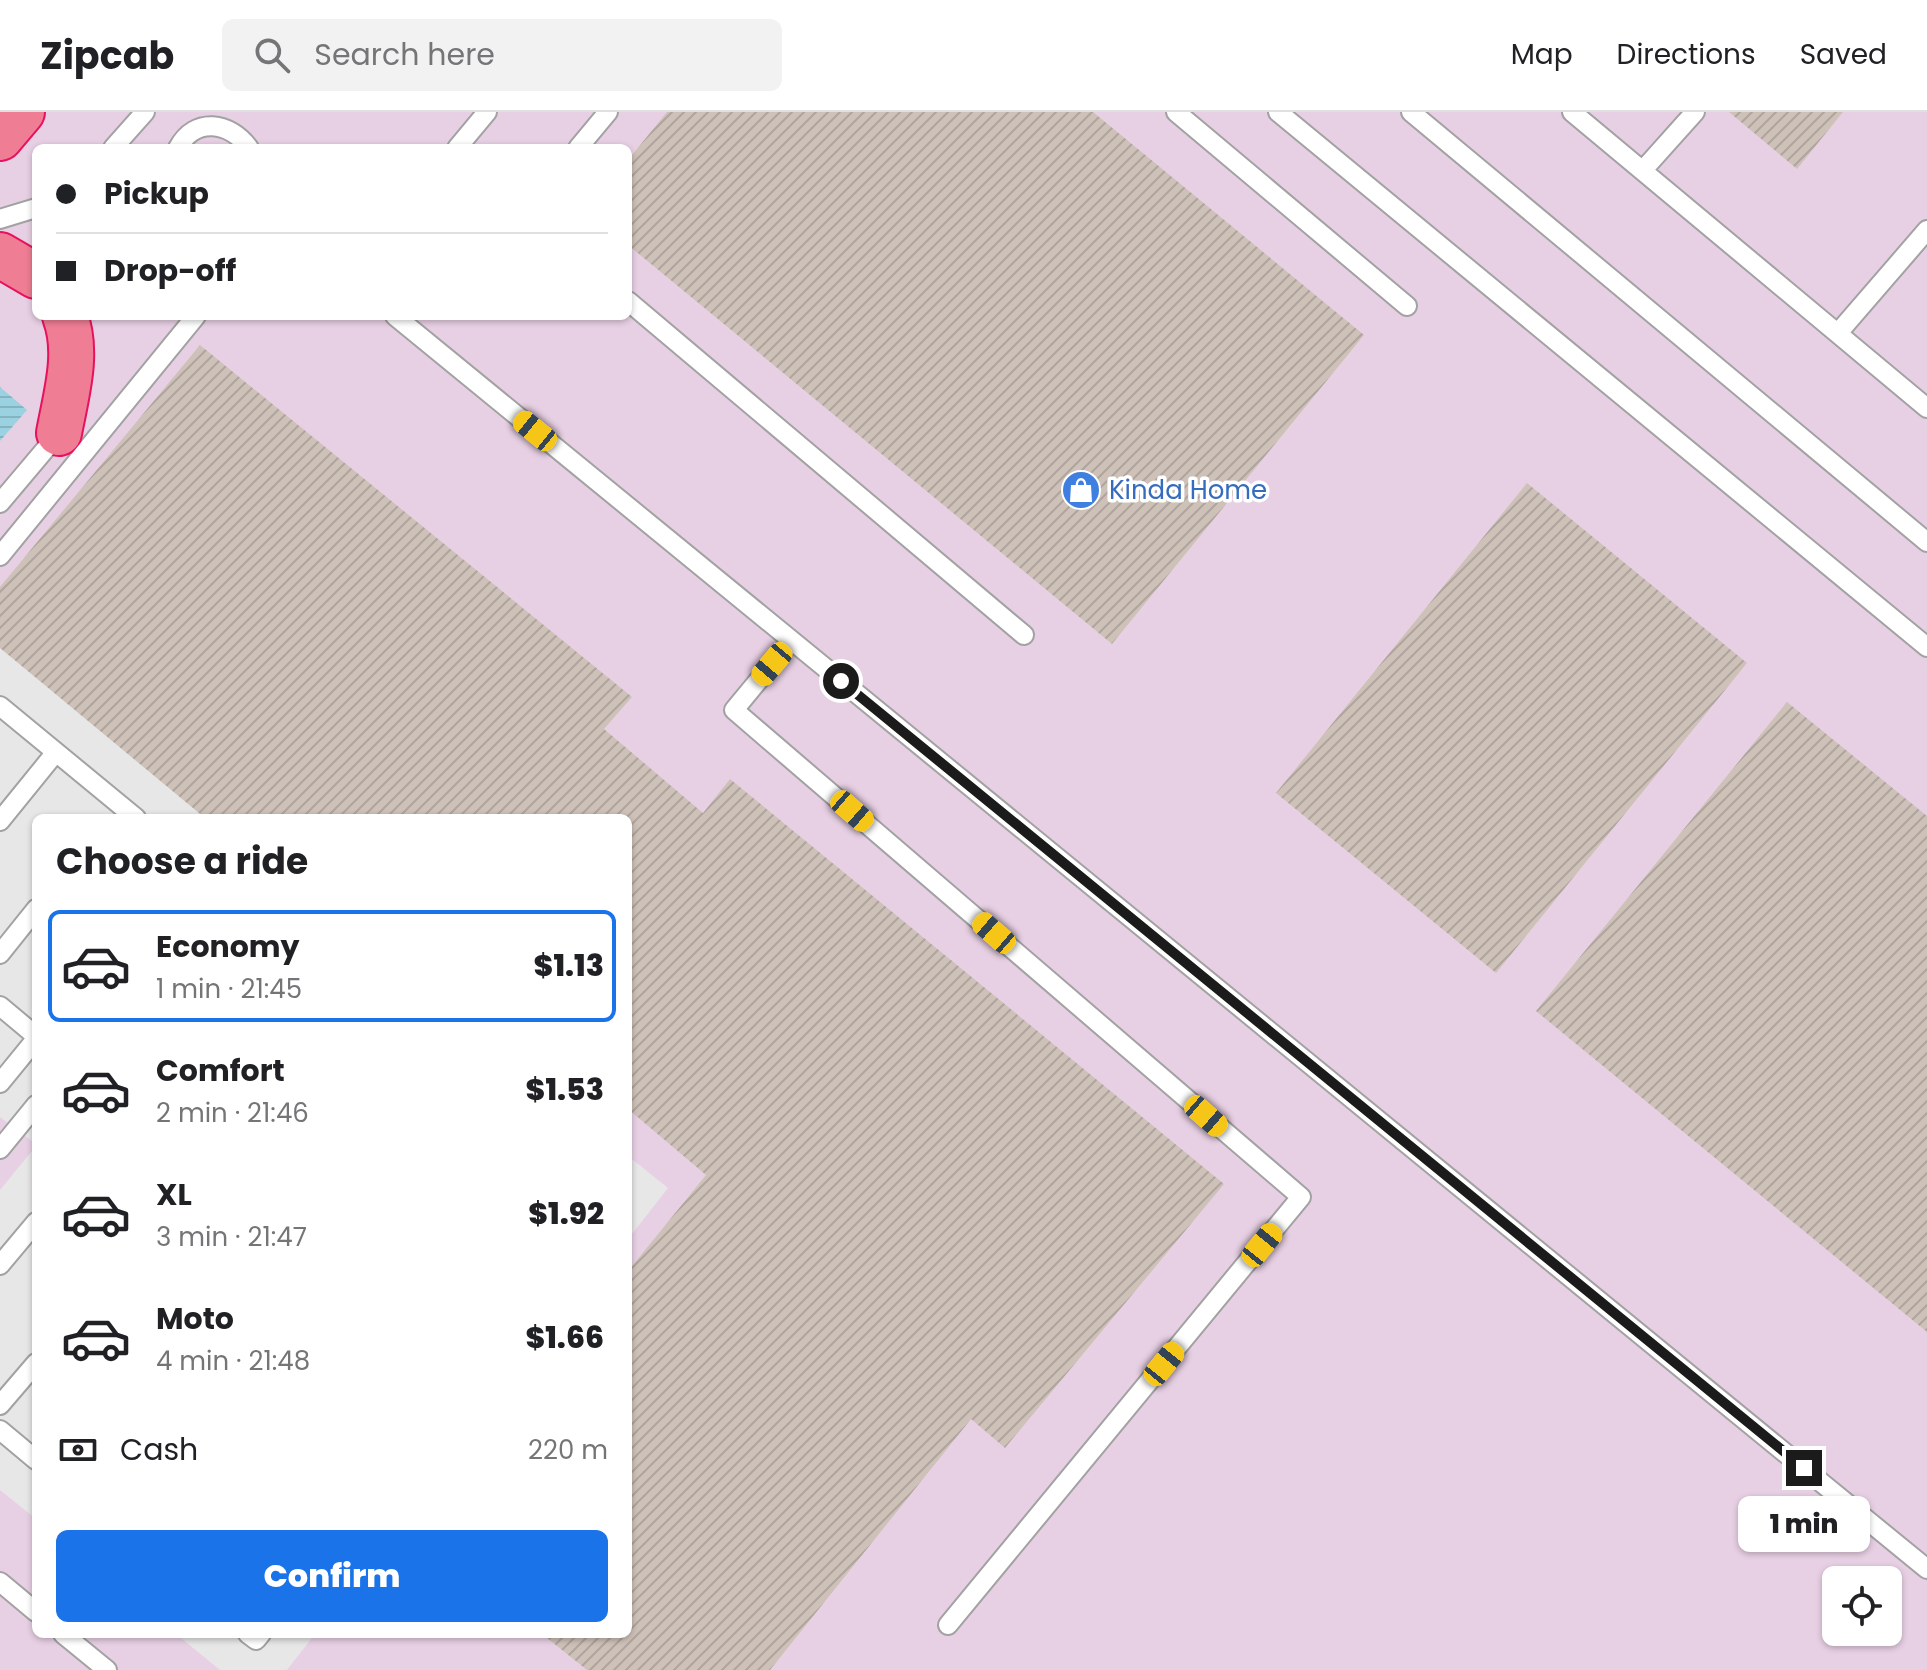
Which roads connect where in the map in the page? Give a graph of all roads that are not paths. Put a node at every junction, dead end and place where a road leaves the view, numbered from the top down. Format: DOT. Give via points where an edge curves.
graph roads {
  1 [pos="22,112"];
  2 [pos="145,112"];
  3 [pos="487,112"];
  4 [pos="608,112"];
  5 [pos="1176,112"];
  6 [pos="1278,112"];
  7 [pos="1411,112"];
  8 [pos="1572,112"];
  9 [pos="1695,112"];
  10 [pos="212,119"];
  11 [pos="0,138"];
  12 [pos="117,144"];
  13 [pos="181,144"];
  14 [pos="246,144"];
  15 [pos="460,144"];
  16 [pos="581,144"];
  17 [pos="1643,170"];
  18 [pos="32,209"];
  19 [pos="0,219"];
  20 [pos="1927,230"];
  21 [pos="0,255"];
  22 [pos="32,274"];
  23 [pos="632,304"];
  24 [pos="1407,306"];
  25 [pos="66,320"];
  26 [pos="193,320"];
  27 [pos="400,320"];
  28 [pos="1838,333"];
  29 [pos="1927,408"];
  30 [pos="59,433"];
  31 [pos="0,503"];
  32 [pos="1927,542"];
  33 [pos="0,556"];
  34 [pos="1024,635"];
  35 [pos="791,641"];
  36 [pos="1927,647"];
  37 [pos="0,706"];
  38 [pos="56,752"];
  39 [pos="115,812"];
  40 [pos="0,821"];
  41 [pos="32,914"];
  42 [pos="0,954"];
  43 [pos="0,1006"];
  44 [pos="32,1034"];
  45 [pos="32,1042"];
  46 [pos="0,1083"];
  47 [pos="32,1110"];
  48 [pos="0,1149"];
  49 [pos="32,1227"];
  50 [pos="0,1265"];
  51 [pos="32,1368"];
  52 [pos="0,1405"];
  53 [pos="0,1430"];
  54 [pos="32,1457"];
  55 [pos="1927,1569"];
  56 [pos="0,1582"];
  57 [pos="32,1609"];
  58 [pos="948,1625"];
  59 [pos="68,1638"];
  60 [pos="107,1670"];
  1 -- 11 [label="highway"];
  2 -- 12 [label="lane"];
  3 -- 15 [label="lane"];
  4 -- 16 [label="lane"];
  5 -- 24 [label="lane"];
  6 -- 36 [label="lane"];
  7 -- 32 [label="lane"];
  8 -- 17 [label="lane"];
  9 -- 17 [label="lane"];
  10 -- 13 [label="lane"];
  10 -- 14 [label="lane"];
  17 -- 28 [label="lane"];
  18 -- 19 [label="lane"];
  20 -- 28 [label="lane"];
  21 -- 22 [label="highway"];
  23 -- 34 [label="lane"];
  25 -- 30 [label="highway" via="72,359"];
  26 -- 33 [label="lane"];
  27 -- 35 [label="lane"];
  28 -- 29 [label="lane"];
  30 -- 31 [label="lane"];
  35 -- 55 [label="lane"];
  35 -- 58 [label="lane" via="734,710 1301,1197"];
  37 -- 38 [label="lane"];
  38 -- 39 [label="lane"];
  38 -- 40 [label="lane"];
  41 -- 42 [label="lane"];
  43 -- 44 [label="lane"];
  45 -- 46 [label="lane"];
  47 -- 48 [label="lane"];
  49 -- 50 [label="lane"];
  51 -- 52 [label="lane"];
  53 -- 54 [label="lane"];
  56 -- 57 [label="lane"];
  59 -- 60 [label="lane"];
}
